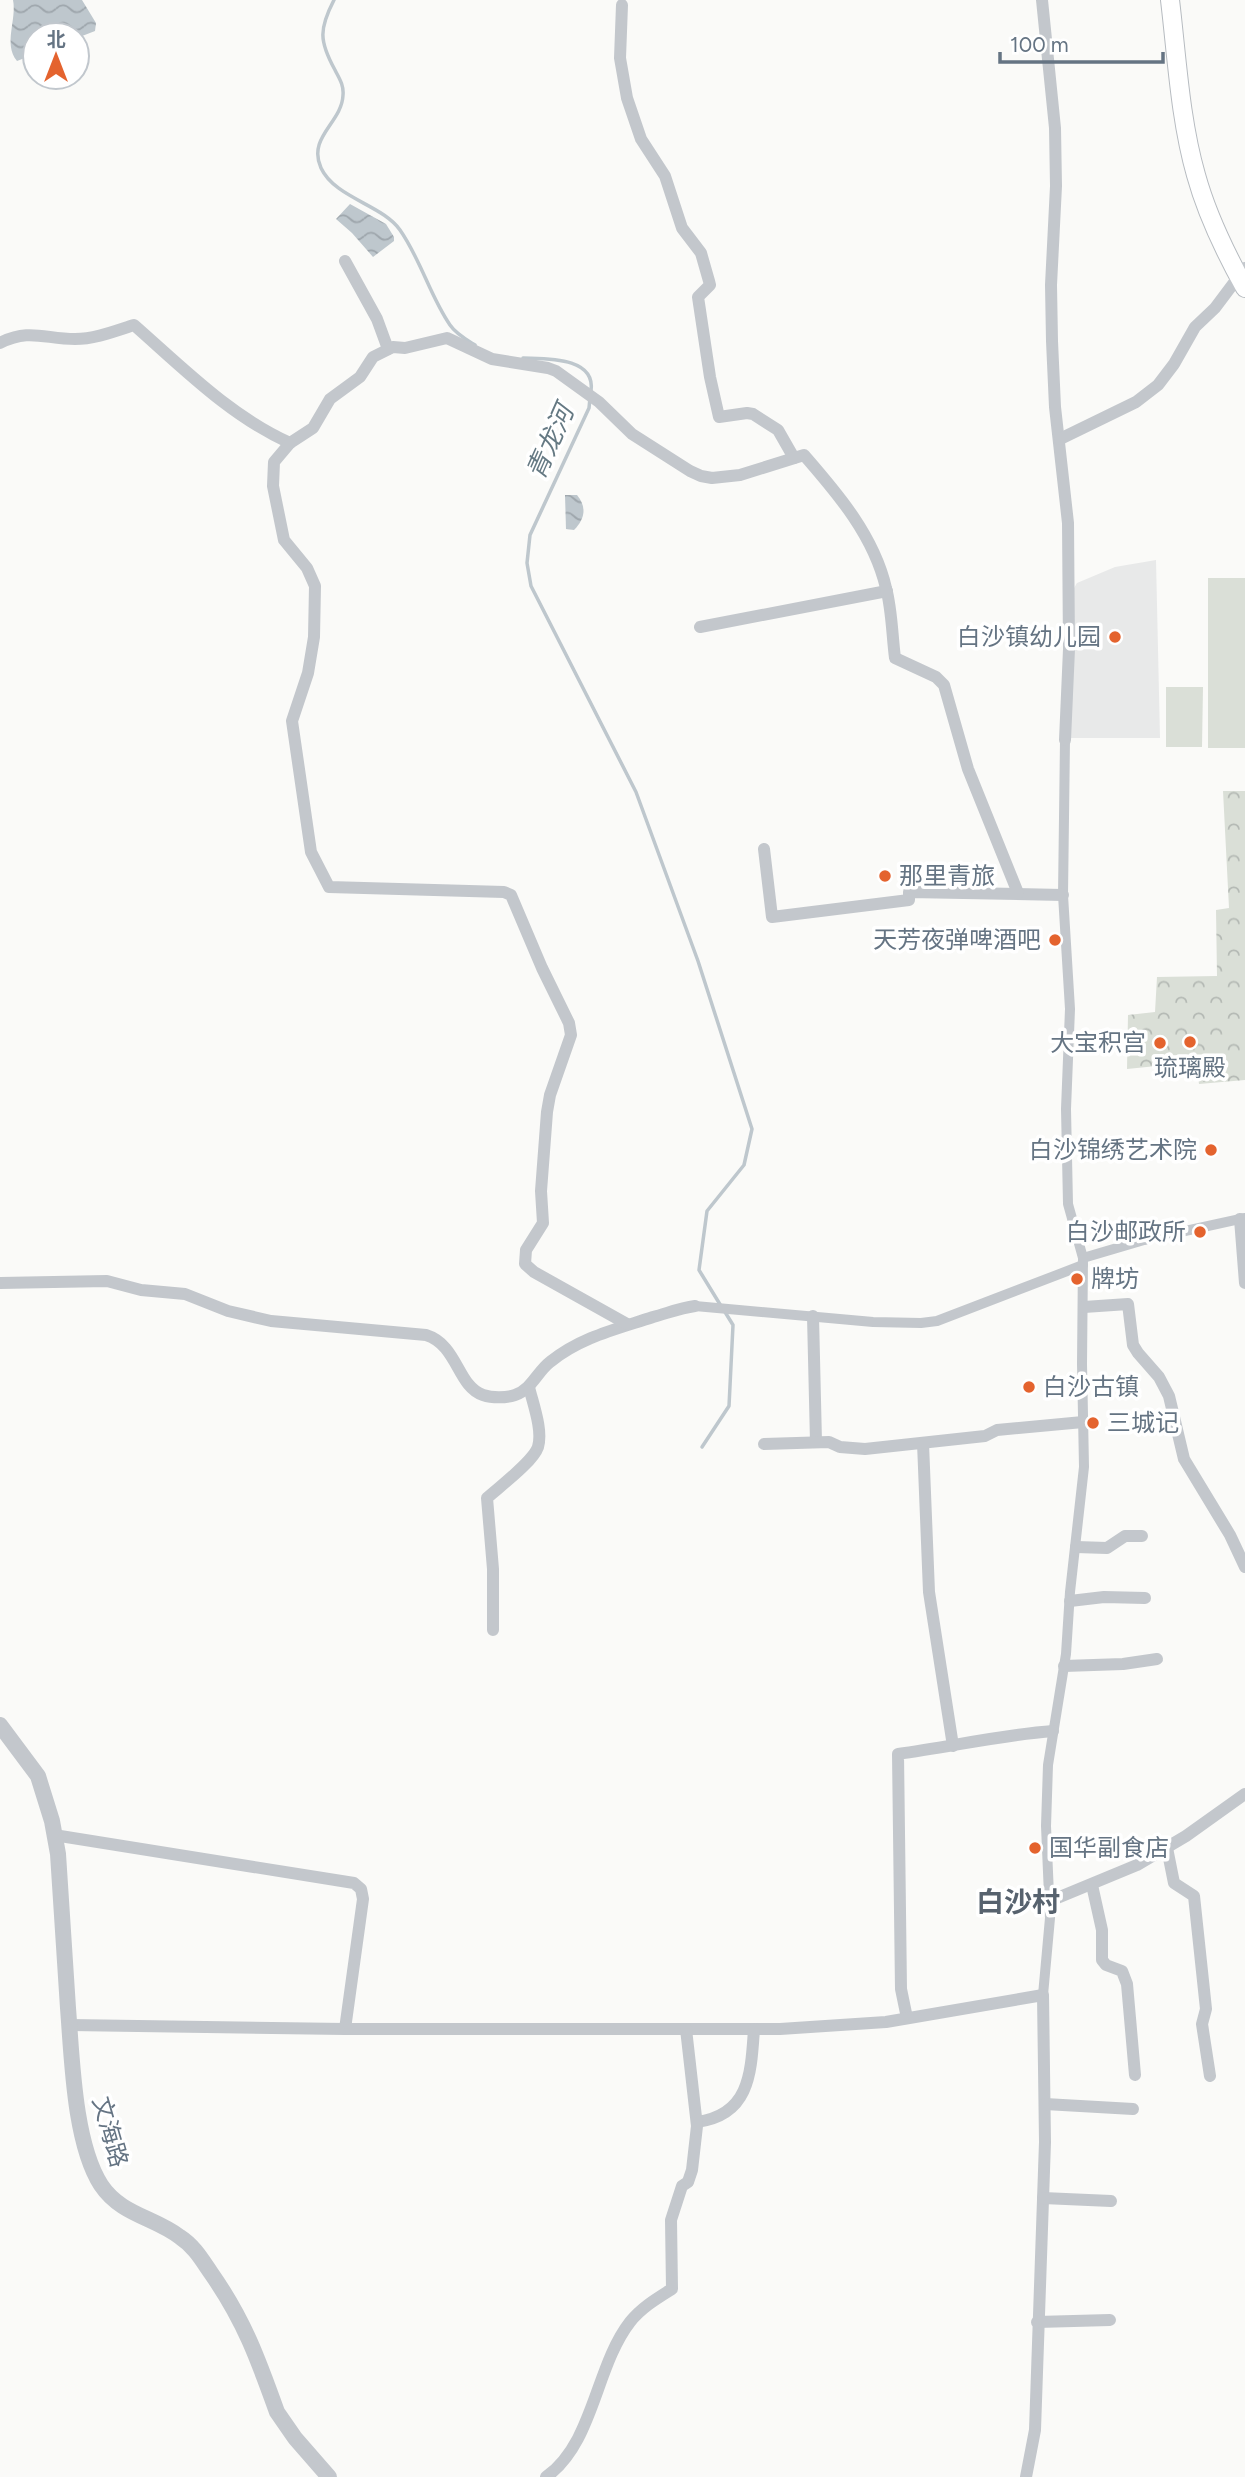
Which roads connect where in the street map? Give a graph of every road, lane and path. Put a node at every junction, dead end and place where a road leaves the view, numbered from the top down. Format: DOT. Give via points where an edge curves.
graph roads {
  1 [pos="1042,0"];
  2 [pos="1170,0"];
  3 [pos="622,5"];
  4 [pos="345,261"];
  5 [pos="1243,277"];
  6 [pos="0,344"];
  7 [pos="388,349"];
  8 [pos="1059,439"];
  9 [pos="290,443"];
  10 [pos="794,458"];
  11 [pos="887,591"];
  12 [pos="700,627"];
  13 [pos="1065,740"];
  14 [pos="764,849"];
  15 [pos="1018,893"];
  16 [pos="1063,895"];
  17 [pos="1242,1219"];
  18 [pos="1083,1261"];
  19 [pos="0,1283"];
  20 [pos="1245,1283"];
  21 [pos="695,1306"];
  22 [pos="1084,1307"];
  23 [pos="813,1316"];
  24 [pos="627,1324"];
  25 [pos="529,1387"];
  26 [pos="1083,1422"];
  27 [pos="816,1442"];
  28 [pos="923,1443"];
  29 [pos="764,1444"];
  30 [pos="1142,1536"];
  31 [pos="1076,1547"];
  32 [pos="1245,1567"];
  33 [pos="1145,1598"];
  34 [pos="1070,1601"];
  35 [pos="493,1630"];
  36 [pos="1157,1659"];
  37 [pos="1064,1666"];
  38 [pos="0,1725"];
  39 [pos="1053,1731"];
  40 [pos="953,1746"];
  41 [pos="1245,1794"];
  42 [pos="54,1835"];
  43 [pos="1167,1848"];
  44 [pos="1092,1885"];
  45 [pos="1050,1901"];
  46 [pos="1043,1995"];
  47 [pos="907,2018"];
  48 [pos="70,2025"];
  49 [pos="345,2029"];
  50 [pos="686,2029"];
  51 [pos="756,2029"];
  52 [pos="1135,2075"];
  53 [pos="1210,2077"];
  54 [pos="1045,2104"];
  55 [pos="1133,2109"];
  56 [pos="697,2122"];
  57 [pos="1043,2198"];
  58 [pos="1111,2201"];
  59 [pos="1110,2320"];
  60 [pos="1037,2322"];
  61 [pos="329,2477"];
  62 [pos="546,2477"];
  63 [pos="1026,2477"];
  1 -- 8 [label="street" via="1055,128 1051,313"];
  2 -- 5 [label="main road" via="1195,174 1209,214"];
  3 -- 10 [label="street" via="620,58 627,98 641,139 665,176 682,228 701,253 709,281 698,297 719,418 753,414 778,429"];
  4 -- 7 [label="street"];
  5 -- 8 [label="street" via="1195,327 1158,385 1136,402"];
  6 -- 9 [label="street" via="19,335 79,339 134,325 229,407 264,432"];
  7 -- 9 [label="street" via="376,354 359,377 330,399 310,431"];
  7 -- 10 [label="street" via="447,338 492,359 548,368 599,402 632,434 690,471 712,478"];
  8 -- 13 [label="street" via="1068,523"];
  9 -- 24 [label="street" via="274,462 272,486 284,540 315,586 308,673 292,721 313,860 329,887 511,895 571,1035 547,1112 543,1223 526,1250 525,1264"];
  10 -- 11 [label="street" via="804,455 848,506 876,558"];
  11 -- 12 [label="street"];
  11 -- 15 [label="street" via="895,658 944,685 968,769"];
  13 -- 16 [label="street"];
  14 -- 15 [label="street" via="772,917 909,900 909,892"];
  15 -- 16 [label="street"];
  16 -- 18 [label="street" via="1070,1009 1068,1204"];
  17 -- 18 [label="street" via="1133,1243"];
  17 -- 20 [label="street"];
  18 -- 22 [label="street"];
  18 -- 23 [label="street" via="937,1321 873,1322"];
  19 -- 25 [label="street" via="107,1281 185,1294 271,1321 426,1335 447,1348 477,1392 504,1397"];
  21 -- 23 [label="street"];
  21 -- 24 [label="street"];
  22 -- 26 [label="street"];
  22 -- 32 [label="street" via="1128,1304 1133,1345 1169,1396 1184,1459"];
  23 -- 27 [label="street"];
  24 -- 25 [label="street" via="587,1339 549,1362"];
  25 -- 35 [label="street" via="537,1450 487,1498"];
  26 -- 28 [label="street"];
  26 -- 31 [label="street" via="1083,1488"];
  27 -- 28 [label="street" via="851,1449"];
  27 -- 29 [label="street"];
  28 -- 40 [label="street" via="929,1592"];
  30 -- 31 [label="street" via="1125,1536 1107,1548"];
  31 -- 34 [label="street"];
  33 -- 34 [label="street"];
  34 -- 37 [label="street"];
  36 -- 37 [label="street"];
  37 -- 39 [label="street"];
  38 -- 42 [label="street, 文海路" via="38,1776"];
  39 -- 40 [label="street"];
  39 -- 45 [label="street" via="1046,1826"];
  40 -- 47 [label="street" via="898,1754 901,1989"];
  41 -- 43 [label="street"];
  42 -- 48 [label="street, 文海路"];
  42 -- 49 [label="street" via="354,1883 363,1899"];
  43 -- 44 [label="street"];
  43 -- 53 [label="street" via="1174,1883 1194,1896"];
  44 -- 45 [label="street"];
  44 -- 52 [label="street" via="1102,1930 1102,1960 1122,1971 1127,1984"];
  45 -- 46 [label="street"];
  46 -- 47 [label="street"];
  46 -- 54 [label="street"];
  47 -- 51 [label="street"];
  48 -- 49 [label="street"];
  48 -- 61 [label="street, 文海路" via="76,2099 99,2182 122,2208 169,2229 197,2252 243,2323 277,2412"];
  49 -- 50 [label="street"];
  50 -- 51 [label="street"];
  50 -- 56 [label="street"];
  51 -- 56 [label="street" via="752,2070 743,2093 724,2113"];
  54 -- 55 [label="street"];
  54 -- 57 [label="street"];
  56 -- 62 [label="street" via="692,2171 671,2220 672,2290 645,2306 624,2329 573,2447"];
  57 -- 58 [label="street"];
  57 -- 60 [label="street"];
  59 -- 60 [label="street"];
  60 -- 63 [label="street" via="1035,2430"];
}
